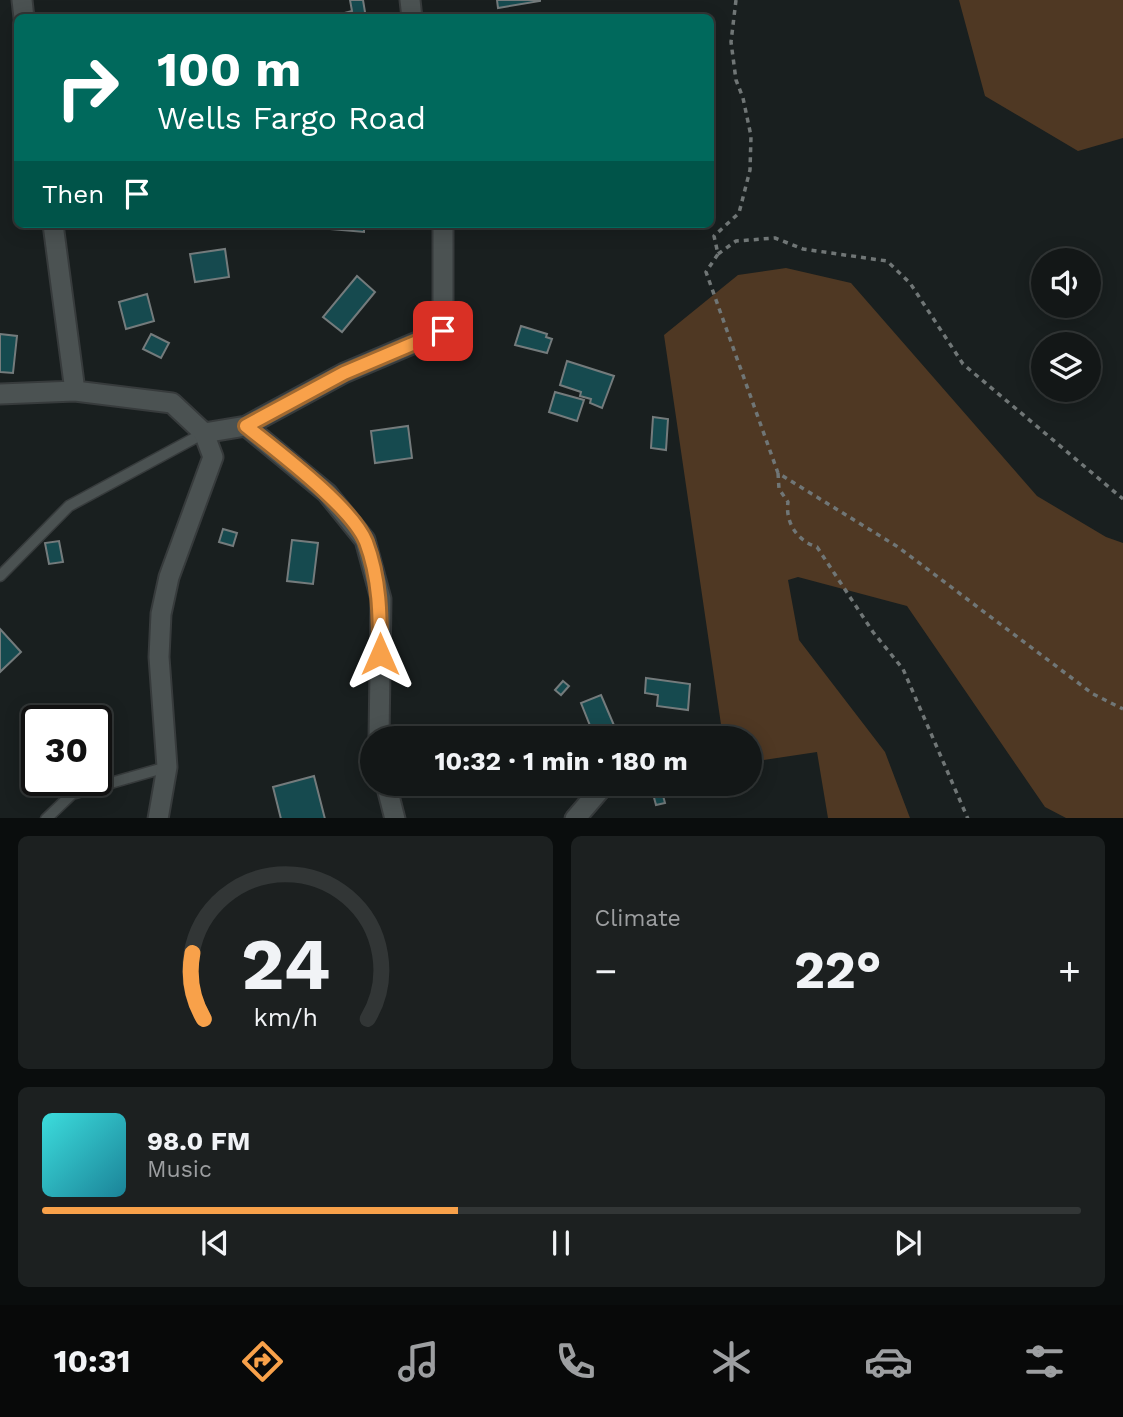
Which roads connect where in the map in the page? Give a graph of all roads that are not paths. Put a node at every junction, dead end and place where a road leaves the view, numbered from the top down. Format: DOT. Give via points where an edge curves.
graph roads {
  1 [pos="54,228"];
  2 [pos="443,228"];
  3 [pos="75,391"];
  4 [pos="0,394"];
  5 [pos="246,426"];
  6 [pos="204,433"];
  7 [pos="0,576"];
  8 [pos="379,726"];
  9 [pos="167,767"];
  10 [pos="389,796"];
  11 [pos="594,796"];
  12 [pos="46,818"];
  13 [pos="158,818"];
  14 [pos="395,818"];
  15 [pos="575,818"];
  1 -- 3 [label="street"];
  2 -- 5 [label="street" via="443,331 344,373"];
  3 -- 4 [label="street"];
  3 -- 6 [label="street" via="172,403"];
  5 -- 6 [label="street"];
  5 -- 8 [label="street" via="327,493 365,540 381,599"];
  6 -- 7 [label="lane" via="69,506"];
  6 -- 9 [label="street" via="213,457 169,577 161,614 159,657"];
  9 -- 12 [label="lane" via="72,794"];
  9 -- 13 [label="street"];
  10 -- 14 [label="street"];
  11 -- 15 [label="street"];
}
